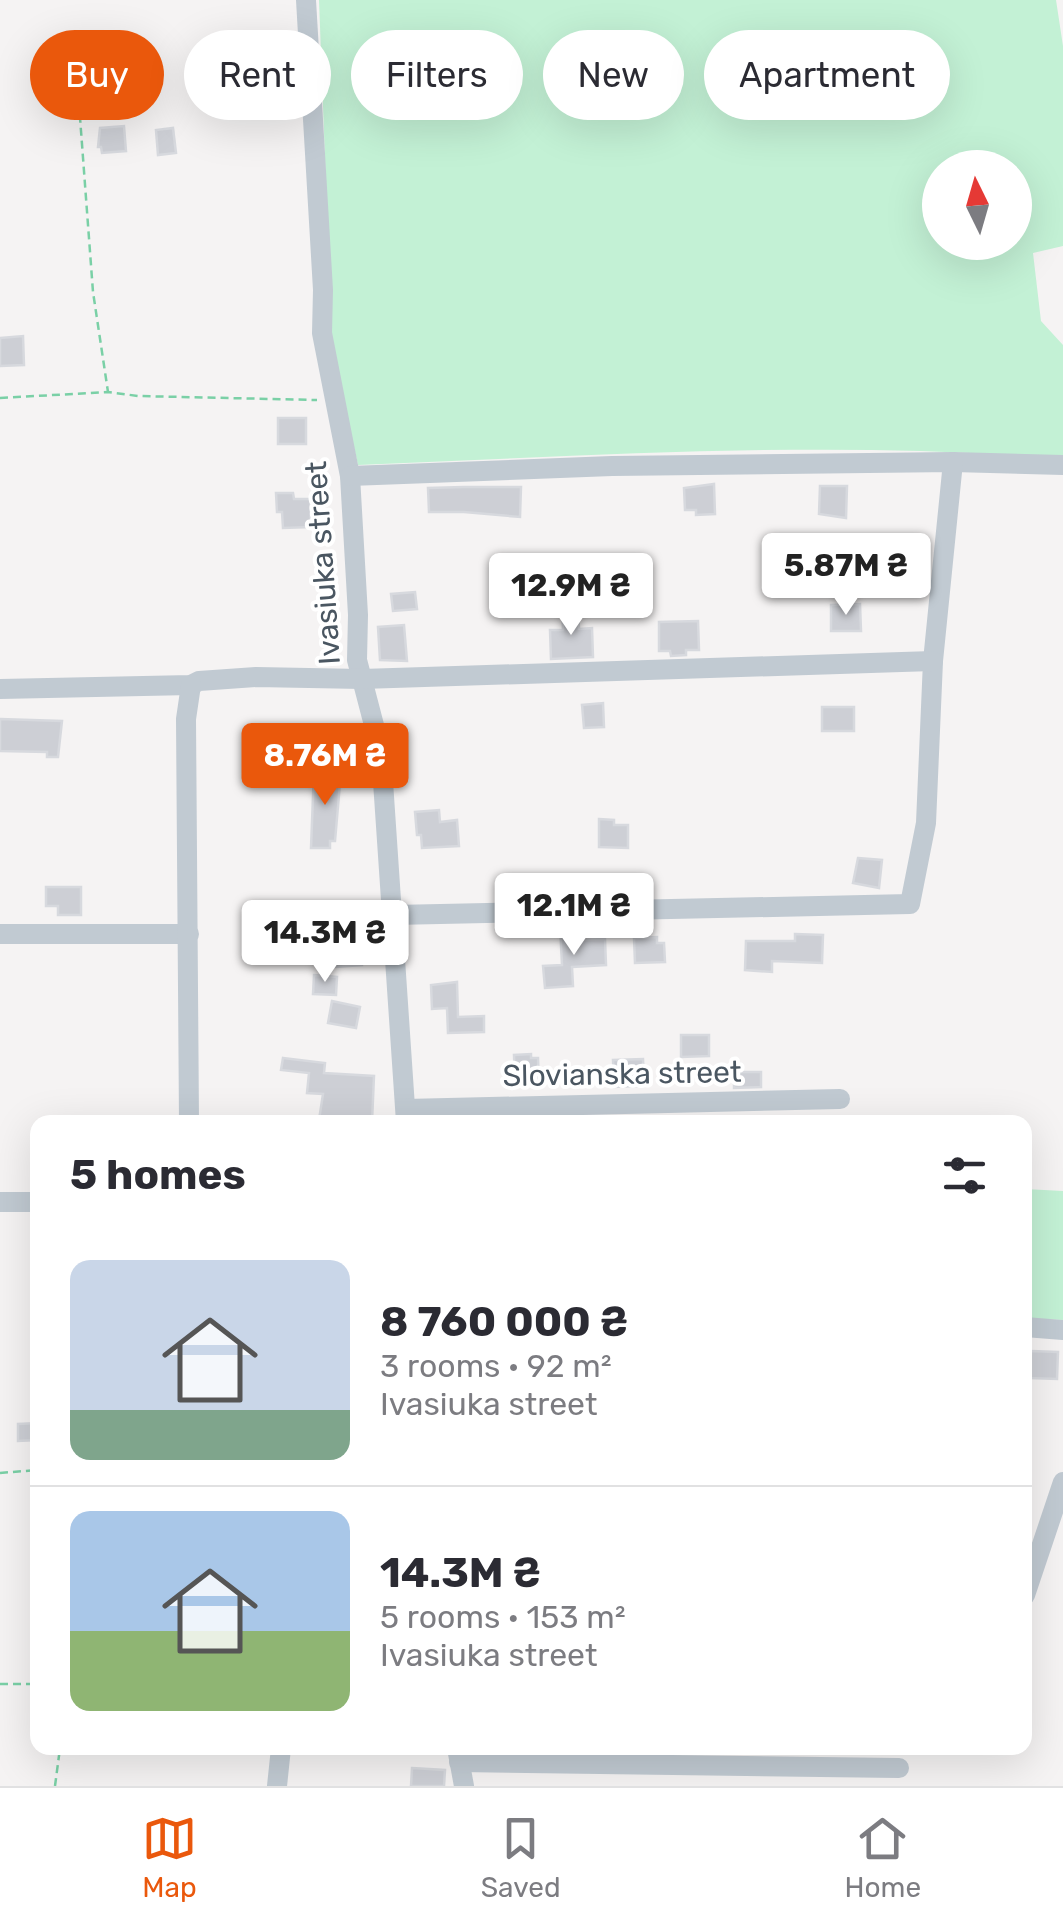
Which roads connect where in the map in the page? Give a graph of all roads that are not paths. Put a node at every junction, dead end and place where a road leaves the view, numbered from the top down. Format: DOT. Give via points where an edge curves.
graph roads {
  1 [pos="306,0"];
  2 [pos="953,462"];
  3 [pos="1063,465"];
  4 [pos="350,476"];
  5 [pos="933,661"];
  6 [pos="362,678"];
  7 [pos="191,685"];
  8 [pos="0,689"];
  9 [pos="394,915"];
  10 [pos="0,934"];
  11 [pos="189,934"];
  12 [pos="840,1099"];
  13 [pos="682,1113"];
  14 [pos="189,1115"];
  15 [pos="406,1115"];
  16 [pos="498,1115"];
  17 [pos="0,1202"];
  18 [pos="30,1202"];
  19 [pos="1032,1328"];
  20 [pos="1063,1330"];
  21 [pos="1063,1482"];
  22 [pos="1032,1574"];
  23 [pos="280,1755"];
  24 [pos="458,1755"];
  25 [pos="899,1768"];
  26 [pos="277,1786"];
  27 [pos="464,1786"];
  1 -- 4 [label="street, Ivasiuka street" via="322,332"];
  2 -- 3 [label="street"];
  2 -- 4 [label="street"];
  2 -- 5 [label="street"];
  4 -- 6 [label="street, Ivasiuka street"];
  5 -- 6 [label="street"];
  5 -- 9 [label="street" via="926,822 910,904"];
  6 -- 7 [label="street" via="256,677"];
  6 -- 9 [label="street, Ivasiuka street" via="381,752"];
  7 -- 8 [label="street"];
  7 -- 11 [label="street"];
  9 -- 15 [label="street, Ivasiuka street"];
  10 -- 11 [label="street"];
  11 -- 14 [label="street"];
  12 -- 13 [label="street, Slovianska street"];
  13 -- 16 [label="street, Slovianska street"];
  17 -- 18 [label="street"];
  19 -- 20 [label="street"];
  21 -- 22 [label="street"];
  23 -- 26 [label="street"];
  24 -- 25 [label="street"];
  24 -- 27 [label="street"];
}
